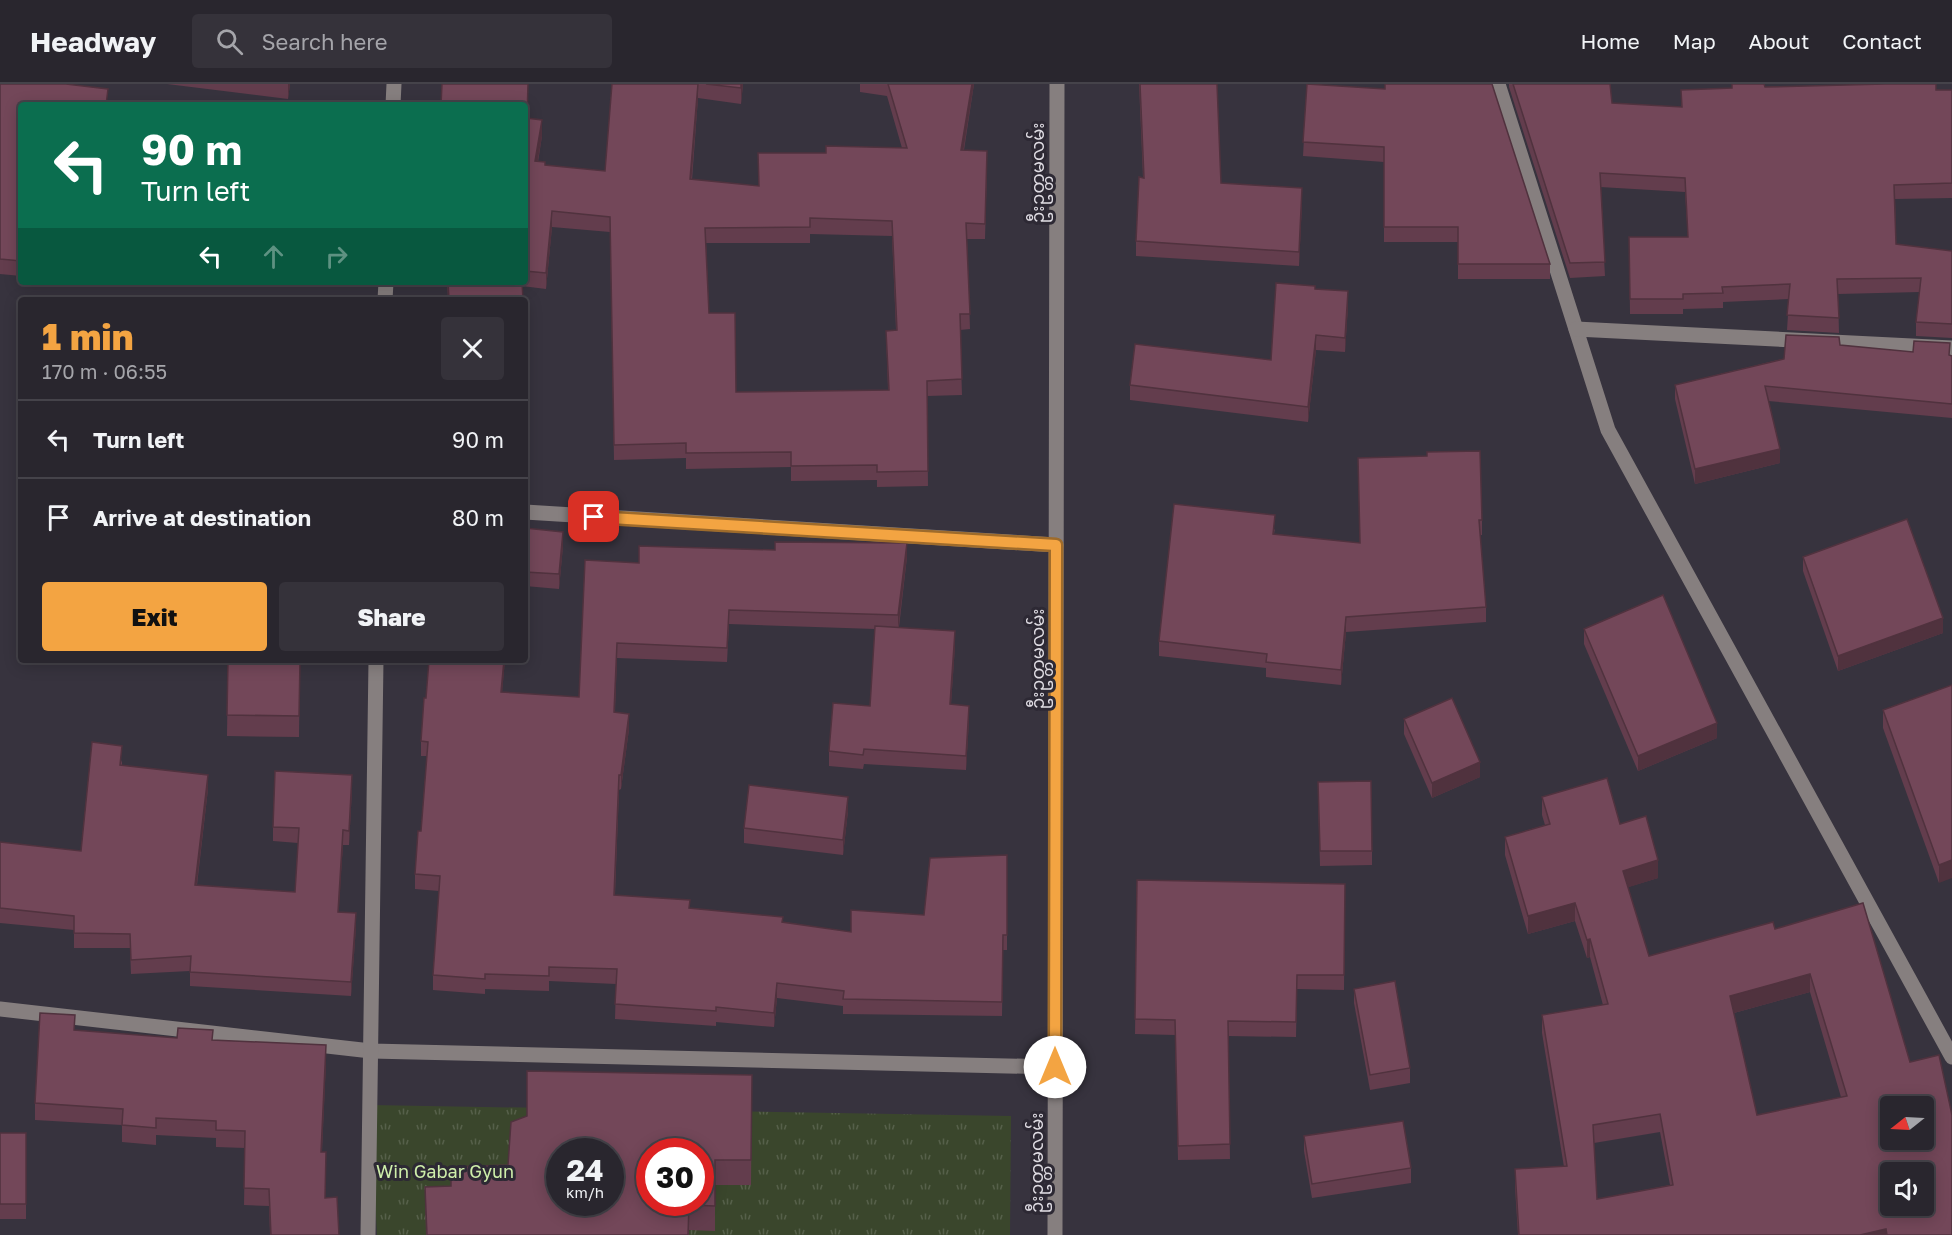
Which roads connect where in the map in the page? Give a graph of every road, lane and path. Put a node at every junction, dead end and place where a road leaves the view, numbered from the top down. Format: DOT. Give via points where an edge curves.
graph roads {
  1 [pos="394,84"];
  2 [pos="1057,84"];
  3 [pos="1498,84"];
  4 [pos="393,102"];
  5 [pos="1576,329"];
  6 [pos="1952,348"];
  7 [pos="528,512"];
  8 [pos="1056,545"];
  9 [pos="376,663"];
  10 [pos="0,1009"];
  11 [pos="371,1051"];
  12 [pos="1952,1057"];
  13 [pos="1055,1067"];
  14 [pos="368,1235"];
  15 [pos="1055,1235"];
  1 -- 4 [label="street"];
  2 -- 8 [label="street, ဦးဥတ္တမလမ်း"];
  3 -- 5 [label="street"];
  5 -- 6 [label="street"];
  5 -- 12 [label="street" via="1608,430"];
  7 -- 8 [label="street"];
  8 -- 13 [label="street, ဦးဥတ္တမလမ်း"];
  9 -- 11 [label="street"];
  10 -- 11 [label="street"];
  11 -- 13 [label="street"];
  11 -- 14 [label="street"];
  13 -- 15 [label="street, ဦးဥတ္တမလမ်း"];
}
